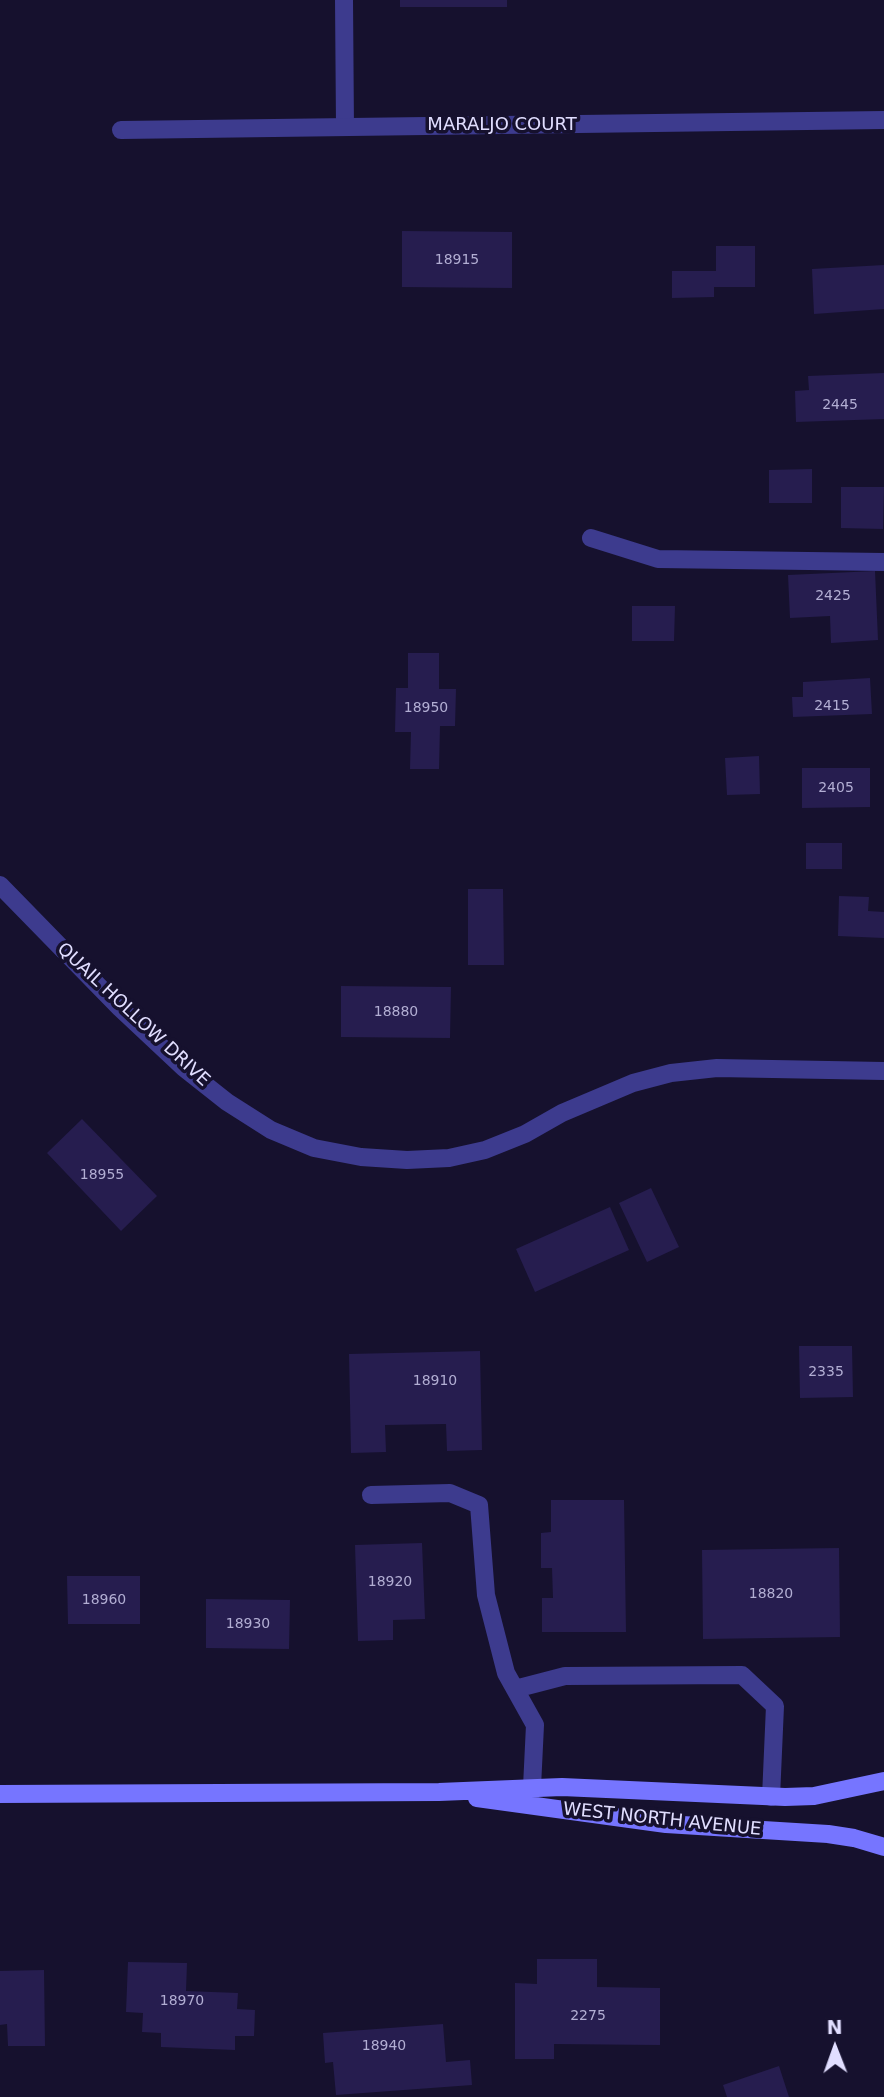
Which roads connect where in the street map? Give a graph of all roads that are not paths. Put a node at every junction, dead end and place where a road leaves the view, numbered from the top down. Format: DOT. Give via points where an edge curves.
graph roads {
  1 [pos="344,0"];
  2 [pos="884,120"];
  3 [pos="345,127"];
  4 [pos="121,130"];
  5 [pos="591,538"];
  6 [pos="884,562"];
  7 [pos="0,886"];
  8 [pos="884,1070"];
  9 [pos="371,1494"];
  10 [pos="515,1689"];
  11 [pos="884,1781"];
  12 [pos="532,1787"];
  13 [pos="439,1792"];
  14 [pos="0,1794"];
  15 [pos="771,1797"];
  16 [pos="884,1847"];
  1 -- 3 [label="street"];
  2 -- 3 [label="street, MARALJO COURT"];
  3 -- 4 [label="street, MARALJO COURT"];
  5 -- 6 [label="street" via="658,559"];
  7 -- 8 [label="street, QUAIL HOLLOW DRIVE" via="184,1068 271,1130 314,1148 361,1157 449,1157 485,1150 633,1083 671,1073 717,1068"];
  9 -- 10 [label="street" via="450,1493 479,1505 486,1595 506,1673"];
  10 -- 12 [label="street" via="535,1725"];
  10 -- 15 [label="street" via="565,1676 742,1675 775,1706"];
  11 -- 15 [label="main road, WEST NORTH AVENUE" via="814,1796"];
  12 -- 13 [label="main road, WEST NORTH AVENUE"];
  12 -- 15 [label="main road, WEST NORTH AVENUE"];
  13 -- 14 [label="main road, WEST NORTH AVENUE"];
  13 -- 16 [label="main road, WEST NORTH AVENUE" via="666,1824 828,1834"];
}
